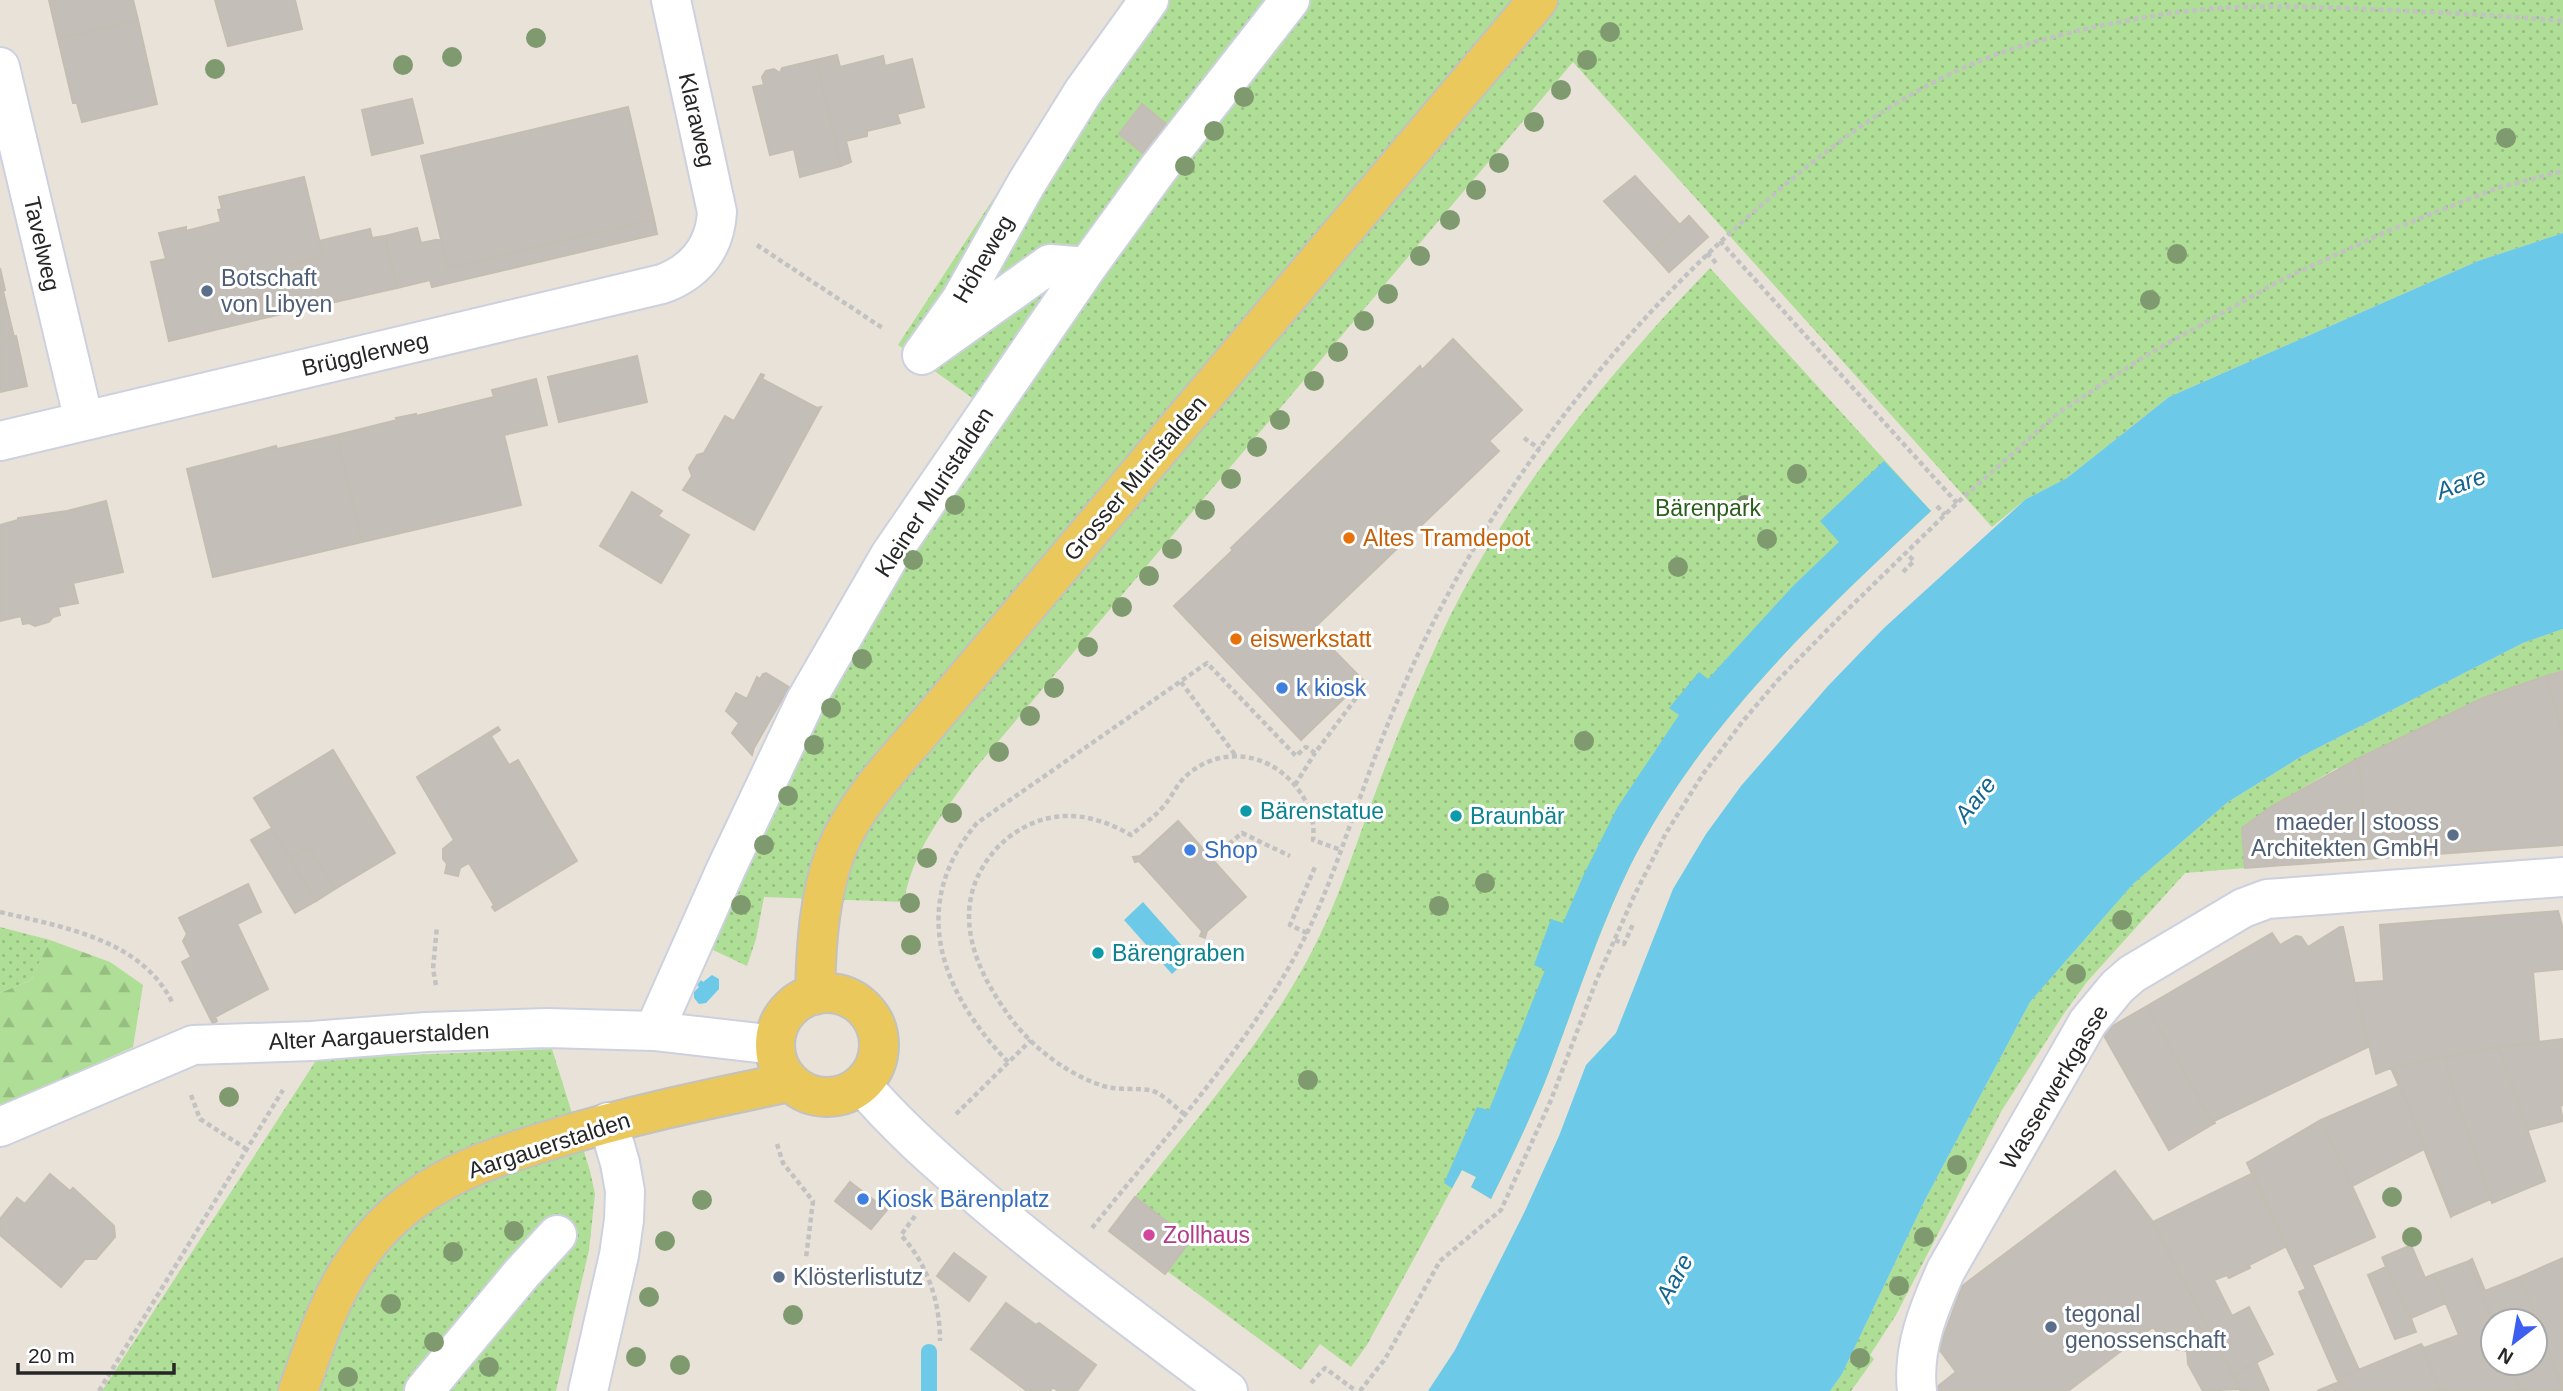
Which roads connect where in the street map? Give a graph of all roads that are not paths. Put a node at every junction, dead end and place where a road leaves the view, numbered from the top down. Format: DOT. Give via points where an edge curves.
graph roads {
  1 [pos="671,0"];
  2 [pos="1149,0"];
  3 [pos="1290,0"];
  4 [pos="1538,0"];
  5 [pos="0,67"];
  6 [pos="7,127"];
  7 [pos="711,240"];
  8 [pos="1087,268"];
  9 [pos="84,421"];
  10 [pos="0,441"];
  11 [pos="2563,877"];
  12 [pos="815,995"];
  13 [pos="654,1031"];
  14 [pos="775,1045"];
  15 [pos="790,1082"];
  16 [pos="862,1085"];
  17 [pos="608,1122"];
  18 [pos="0,1127"];
  19 [pos="557,1235"];
  20 [pos="298,1391"];
  21 [pos="424,1391"];
  22 [pos="588,1391"];
  23 [pos="1228,1391"];
  24 [pos="1917,1391"];
  1 -- 7 [label="street, Klaraweg" via="715,201"];
  2 -- 8 [label="street, Höheweg" via="1083,92 961,300 922,355 1050,264"];
  3 -- 8 [label="street, Kleiner Muristalden"];
  4 -- 12 [label="main road, Grosser Muristalden" via="864,802 836,851 830,873 817,944"];
  5 -- 6 [label="street, Tavelweg"];
  6 -- 9 [label="street, Tavelweg"];
  7 -- 9 [label="street, Brügglerweg" via="691,270 662,284"];
  8 -- 13 [label="street, Kleiner Muristalden" via="890,555 805,702"];
  9 -- 10 [label="street, Brügglerweg"];
  11 -- 24 [label="street, Wasserwerkgasse" via="2267,899 2243,908 2132,974 2088,1022 1946,1270 1919,1347"];
  12 -- 14 [label="main road" via="786,1013"];
  12 -- 16 [label="main road" via="844,996 861,1006 873,1022 879,1050 874,1069"];
  13 -- 14 [label="street, Alter Aargauerstalden"];
  13 -- 18 [label="street, Alter Aargauerstalden" via="444,1031 193,1045"];
  14 -- 15 [label="main road" via="780,1068"];
  15 -- 16 [label="main road" via="822,1097 843,1096"];
  15 -- 17 [label="main road, Aargauerstalden"];
  16 -- 23 [label="street" via="923,1149 989,1206"];
  17 -- 20 [label="main road, Aargauerstalden" via="494,1157 415,1198 354,1263 330,1306"];
  17 -- 22 [label="street" via="625,1191 624,1220"];
  19 -- 21 [label="street"];
}
